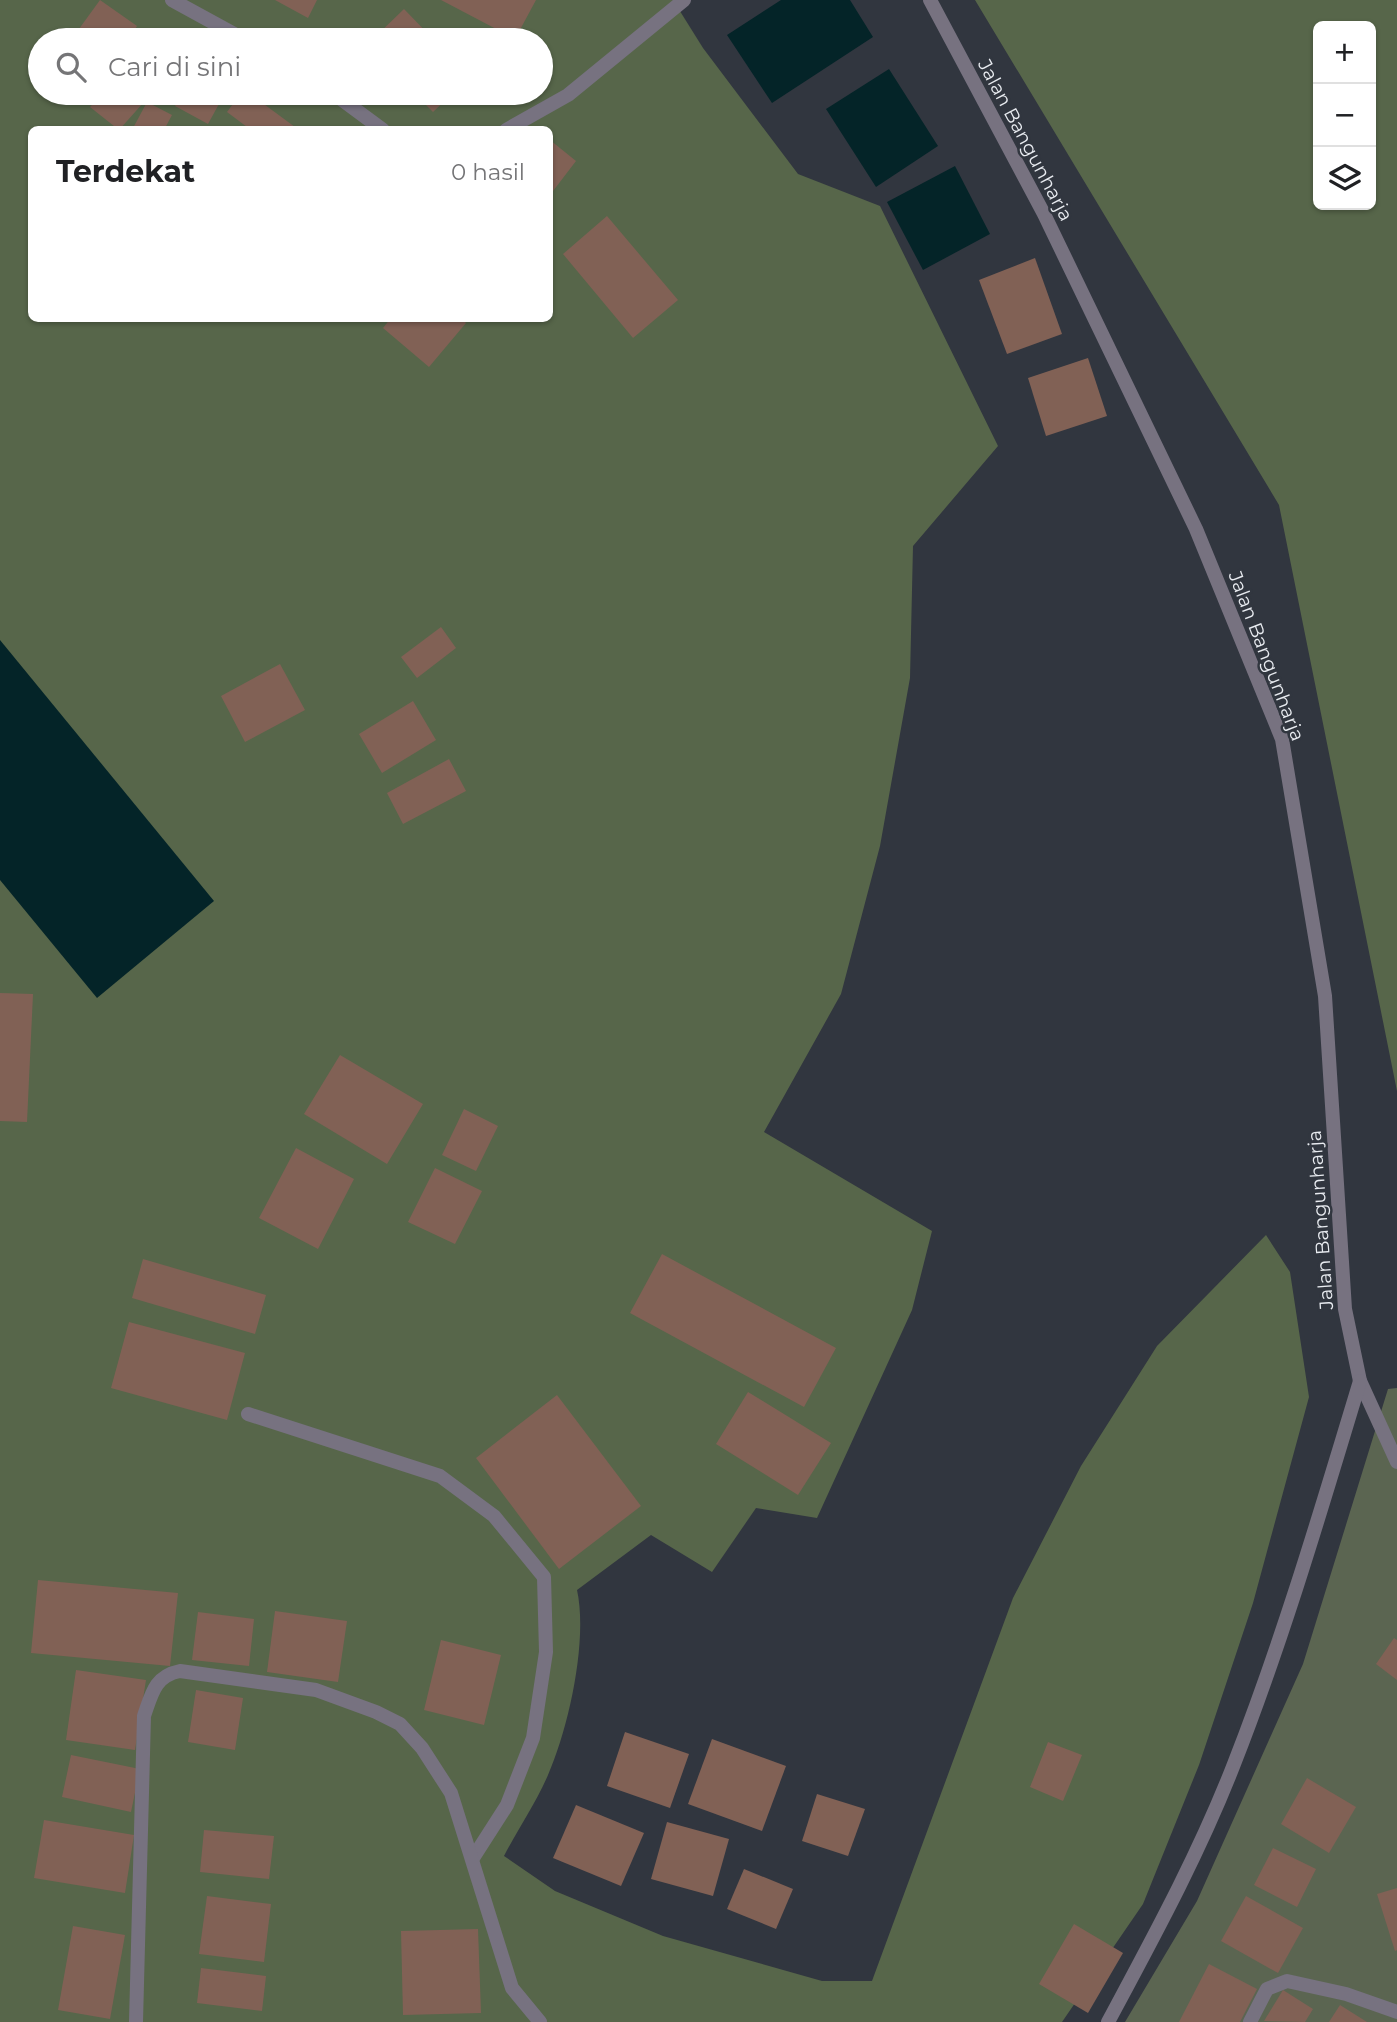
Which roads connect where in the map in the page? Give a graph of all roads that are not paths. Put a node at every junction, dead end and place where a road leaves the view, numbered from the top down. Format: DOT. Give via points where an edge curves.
graph roads {
  1 [pos="172,0"];
  2 [pos="684,0"];
  3 [pos="930,0"];
  4 [pos="223,28"];
  5 [pos="553,104"];
  6 [pos="349,105"];
  7 [pos="551,105"];
  8 [pos="378,126"];
  9 [pos="513,126"];
  10 [pos="1360,1381"];
  11 [pos="248,1414"];
  12 [pos="1397,1462"];
  13 [pos="473,1858"];
  14 [pos="1397,2012"];
  15 [pos="136,2022"];
  16 [pos="540,2022"];
  17 [pos="1108,2022"];
  18 [pos="1250,2022"];
  1 -- 4 [label="street"];
  2 -- 5 [label="street"];
  3 -- 10 [label="street, Jalan Bangunharja" via="1044,214 1190,516 1282,739 1325,996 1345,1309"];
  6 -- 8 [label="street"];
  7 -- 9 [label="street"];
  10 -- 12 [label="street, Jalan Bangunharja"];
  10 -- 17 [label="street" via="1294,1602 1233,1766 1178,1892"];
  11 -- 13 [label="street" via="440,1476 494,1516 544,1577 546,1652 533,1738 508,1805"];
  13 -- 15 [label="street" via="451,1793 400,1724 316,1690 180,1671 165,1674 156,1684 144,1716"];
  13 -- 16 [label="street" via="512,1988"];
  14 -- 18 [label="street" via="1287,1981 1267,1989"];
}
